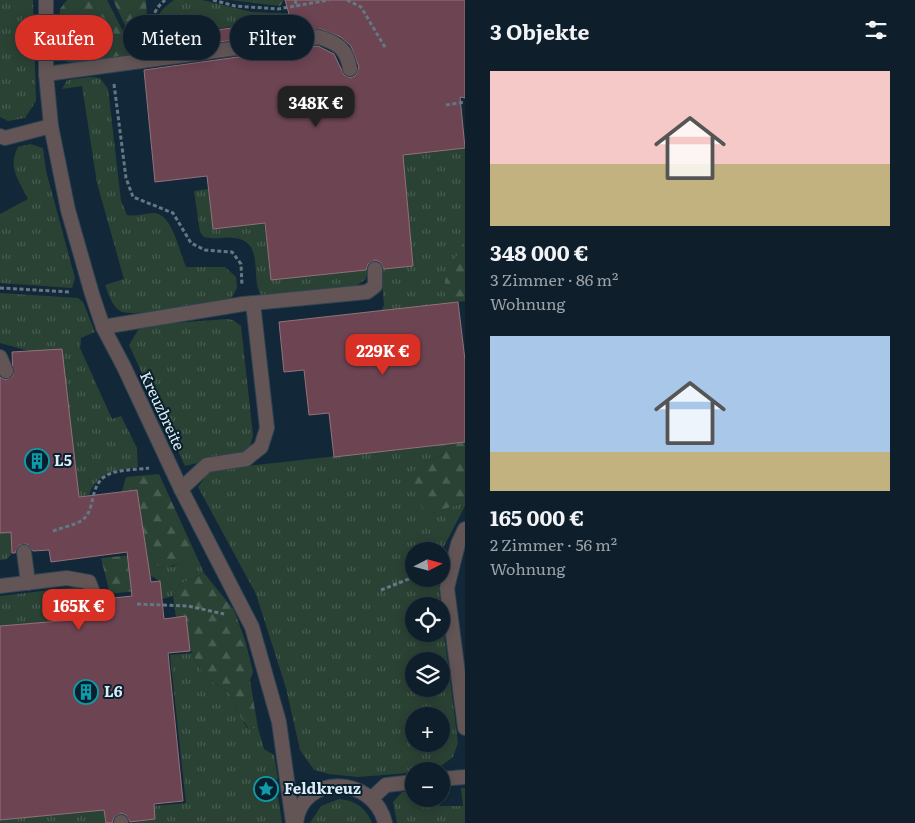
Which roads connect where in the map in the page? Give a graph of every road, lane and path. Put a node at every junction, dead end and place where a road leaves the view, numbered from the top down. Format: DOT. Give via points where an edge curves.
graph roads {
  1 [pos="46,0"];
  2 [pos="165,0"];
  3 [pos="213,0"];
  4 [pos="295,0"];
  5 [pos="329,0"];
  6 [pos="347,0"];
  7 [pos="297,7"];
  8 [pos="153,15"];
  9 [pos="386,49"];
  10 [pos="112,66"];
  11 [pos="350,69"];
  12 [pos="46,74"];
  13 [pos="465,102"];
  14 [pos="446,105"];
  15 [pos="51,126"];
  16 [pos="0,136"];
  17 [pos="375,269"];
  18 [pos="0,288"];
  19 [pos="92,294"];
  20 [pos="248,304"];
  21 [pos="103,327"];
  22 [pos="0,357"];
  23 [pos="6,371"];
  24 [pos="170,466"];
  25 [pos="181,489"];
  26 [pos="465,529"];
  27 [pos="53,531"];
  28 [pos="24,552"];
  29 [pos="405,581"];
  30 [pos="28,583"];
  31 [pos="0,586"];
  32 [pos="381,590"];
  33 [pos="96,600"];
  34 [pos="137,604"];
  35 [pos="249,619"];
  36 [pos="465,728"];
  37 [pos="465,776"];
  38 [pos="450,778"];
  39 [pos="405,783"];
  40 [pos="372,798"];
  41 [pos="294,823"];
  42 [pos="386,823"];
  1 -- 12 [label="lane, Kreuzbreite"];
  2 -- 8 [label="path"];
  3 -- 7 [label="path" via="255,8"];
  4 -- 7 [label="path"];
  5 -- 7 [label="path"];
  6 -- 9 [label="path" via="361,7"];
  10 -- 11 [label="lane" via="319,37 341,46 348,55"];
  10 -- 12 [label="lane"];
  10 -- 20 [label="path" via="126,178 133,197 173,213 191,243 205,250 232,252 241,264"];
  12 -- 15 [label="lane, Kreuzbreite"];
  13 -- 14 [label="path"];
  15 -- 16 [label="lane" via="5,138"];
  15 -- 19 [label="lane, Kreuzbreite" via="68,210"];
  17 -- 20 [label="lane" via="375,286 366,292"];
  18 -- 19 [label="path"];
  19 -- 21 [label="lane, Kreuzbreite"];
  20 -- 21 [label="lane"];
  20 -- 25 [label="lane" via="267,428 261,447 246,459 207,465"];
  21 -- 24 [label="lane, Kreuzbreite"];
  22 -- 23 [label="lane"];
  24 -- 25 [label="lane, Kreuzbreite"];
  24 -- 27 [label="path" via="122,471 104,477 96,488 90,513 80,522"];
  25 -- 35 [label="lane, Kreuzbreite"];
  26 -- 36 [label="lane" via="447,588"];
  28 -- 30 [label="lane"];
  29 -- 32 [label="path"];
  30 -- 31 [label="lane"];
  30 -- 33 [label="lane" via="66,578 90,582"];
  34 -- 35 [label="path" via="188,606"];
  35 -- 41 [label="lane, Kreuzbreite" via="279,722"];
  37 -- 38 [label="lane"];
  39 -- 40 [label="lane" via="386,785"];
  40 -- 41 [label="lane" via="359,789 344,785 328,787 302,805"];
  40 -- 42 [label="lane"];
}
